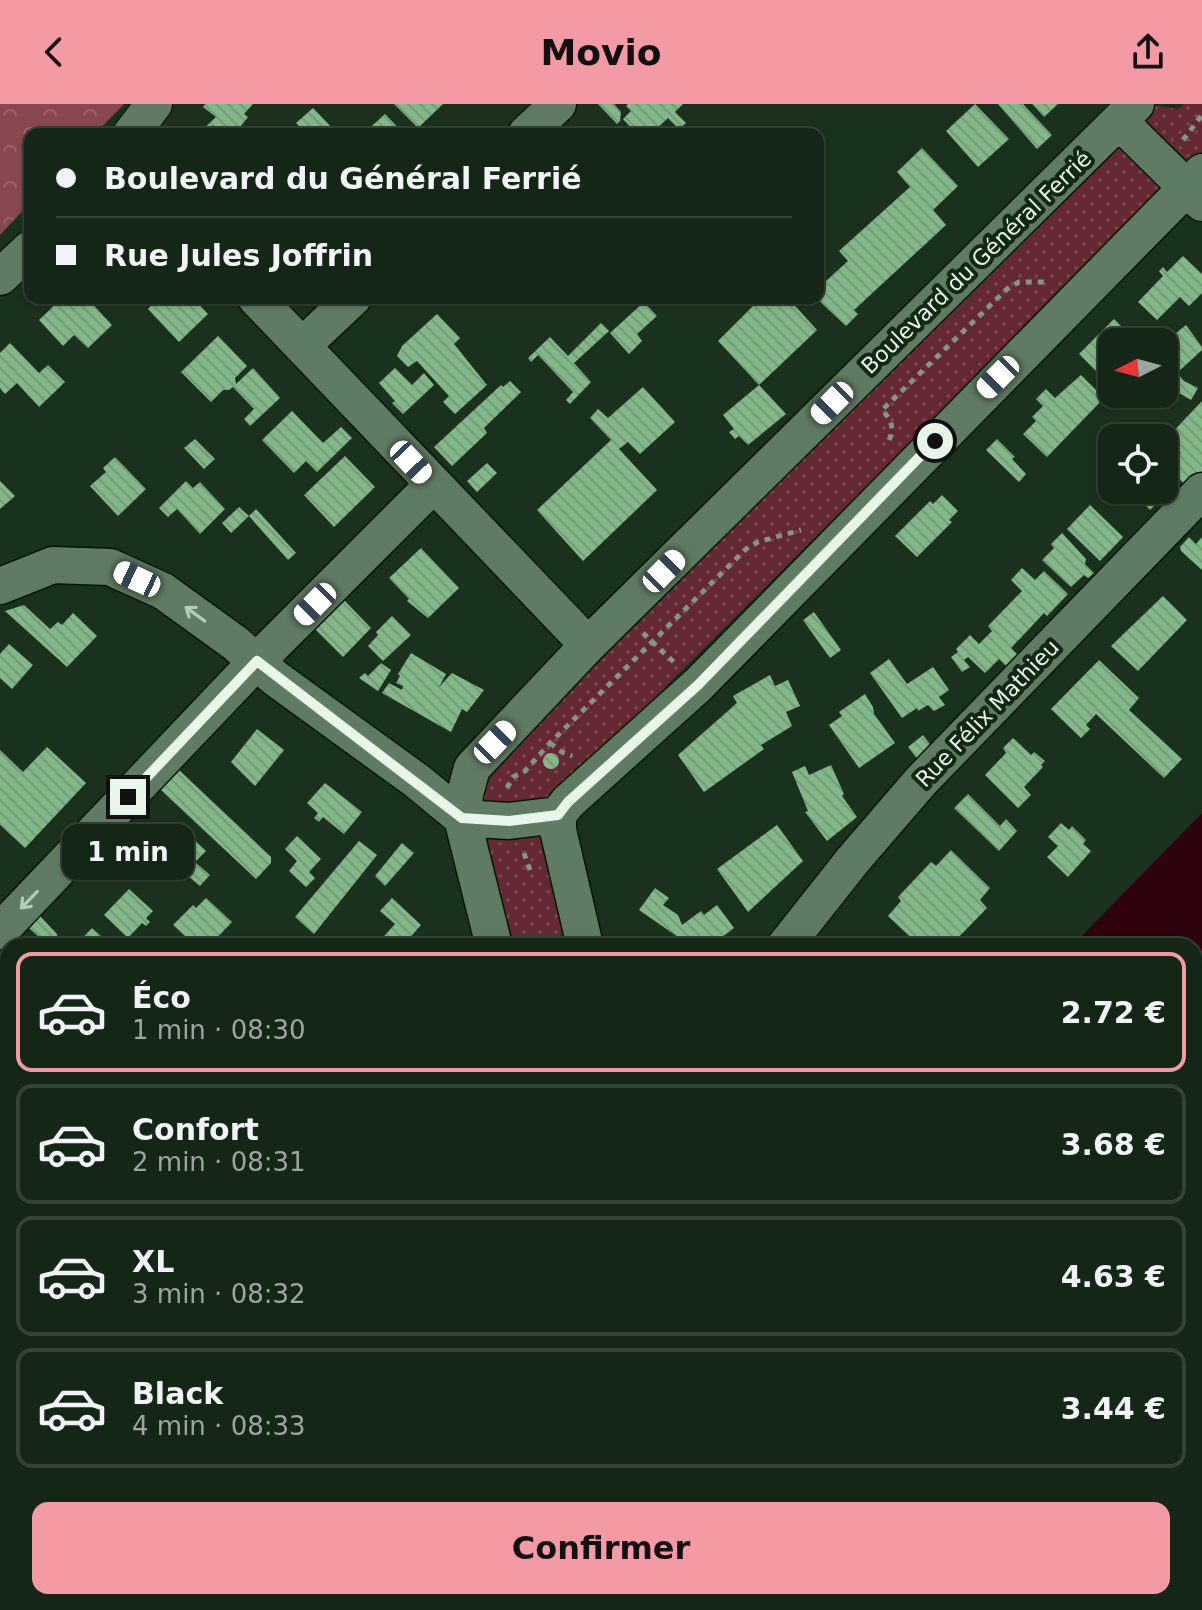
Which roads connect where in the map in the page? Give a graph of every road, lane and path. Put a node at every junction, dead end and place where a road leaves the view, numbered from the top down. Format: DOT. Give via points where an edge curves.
graph roads {
  1 [pos="154,104"];
  2 [pos="558,104"];
  3 [pos="1128,113"];
  4 [pos="1202,115"];
  5 [pos="136,128"];
  6 [pos="532,128"];
  7 [pos="1188,181"];
  8 [pos="24,255"];
  9 [pos="0,277"];
  10 [pos="1050,279"];
  11 [pos="262,304"];
  12 [pos="347,304"];
  13 [pos="302,346"];
  14 [pos="887,444"];
  15 [pos="433,485"];
  16 [pos="1202,491"];
  17 [pos="805,526"];
  18 [pos="0,586"];
  19 [pos="641,631"];
  20 [pos="653,642"];
  21 [pos="588,645"];
  22 [pos="257,661"];
  23 [pos="698,685"];
  24 [pos="507,799"];
  25 [pos="558,815"];
  26 [pos="462,818"];
  27 [pos="518,844"];
  28 [pos="534,886"];
  29 [pos="0,931"];
  30 [pos="492,938"];
  31 [pos="583,938"];
  32 [pos="791,938"];
  1 -- 5 [label="street"];
  2 -- 6 [label="street"];
  3 -- 7 [label="street"];
  3 -- 21 [label="street, Boulevard du Général Ferrié"];
  4 -- 7 [label="path"];
  7 -- 23 [label="street"];
  8 -- 9 [label="street"];
  10 -- 14 [label="path" via="1019,282 1007,289 882,410 892,424"];
  11 -- 13 [label="street"];
  12 -- 13 [label="street"];
  13 -- 15 [label="street"];
  15 -- 21 [label="street"];
  15 -- 22 [label="street"];
  16 -- 32 [label="street, Rue Félix Mathieu" via="921,781"];
  17 -- 20 [label="path" via="751,545"];
  22 -- 18 [label="street, one-way" via="163,591 110,567 53,565"];
  19 -- 20 [label="path"];
  20 -- 23 [label="path"];
  20 -- 24 [label="path" via="525,771 513,777"];
  21 -- 26 [label="street, Boulevard du Général Ferrié" via="472,768"];
  22 -- 26 [label="street"];
  22 -- 29 [label="street, one-way"];
  23 -- 25 [label="street"];
  25 -- 26 [label="street" via="509,821"];
  25 -- 31 [label="street"];
  26 -- 30 [label="street, Boulevard du Général Ferrié"];
  27 -- 28 [label="path" via="527,856"];
}
